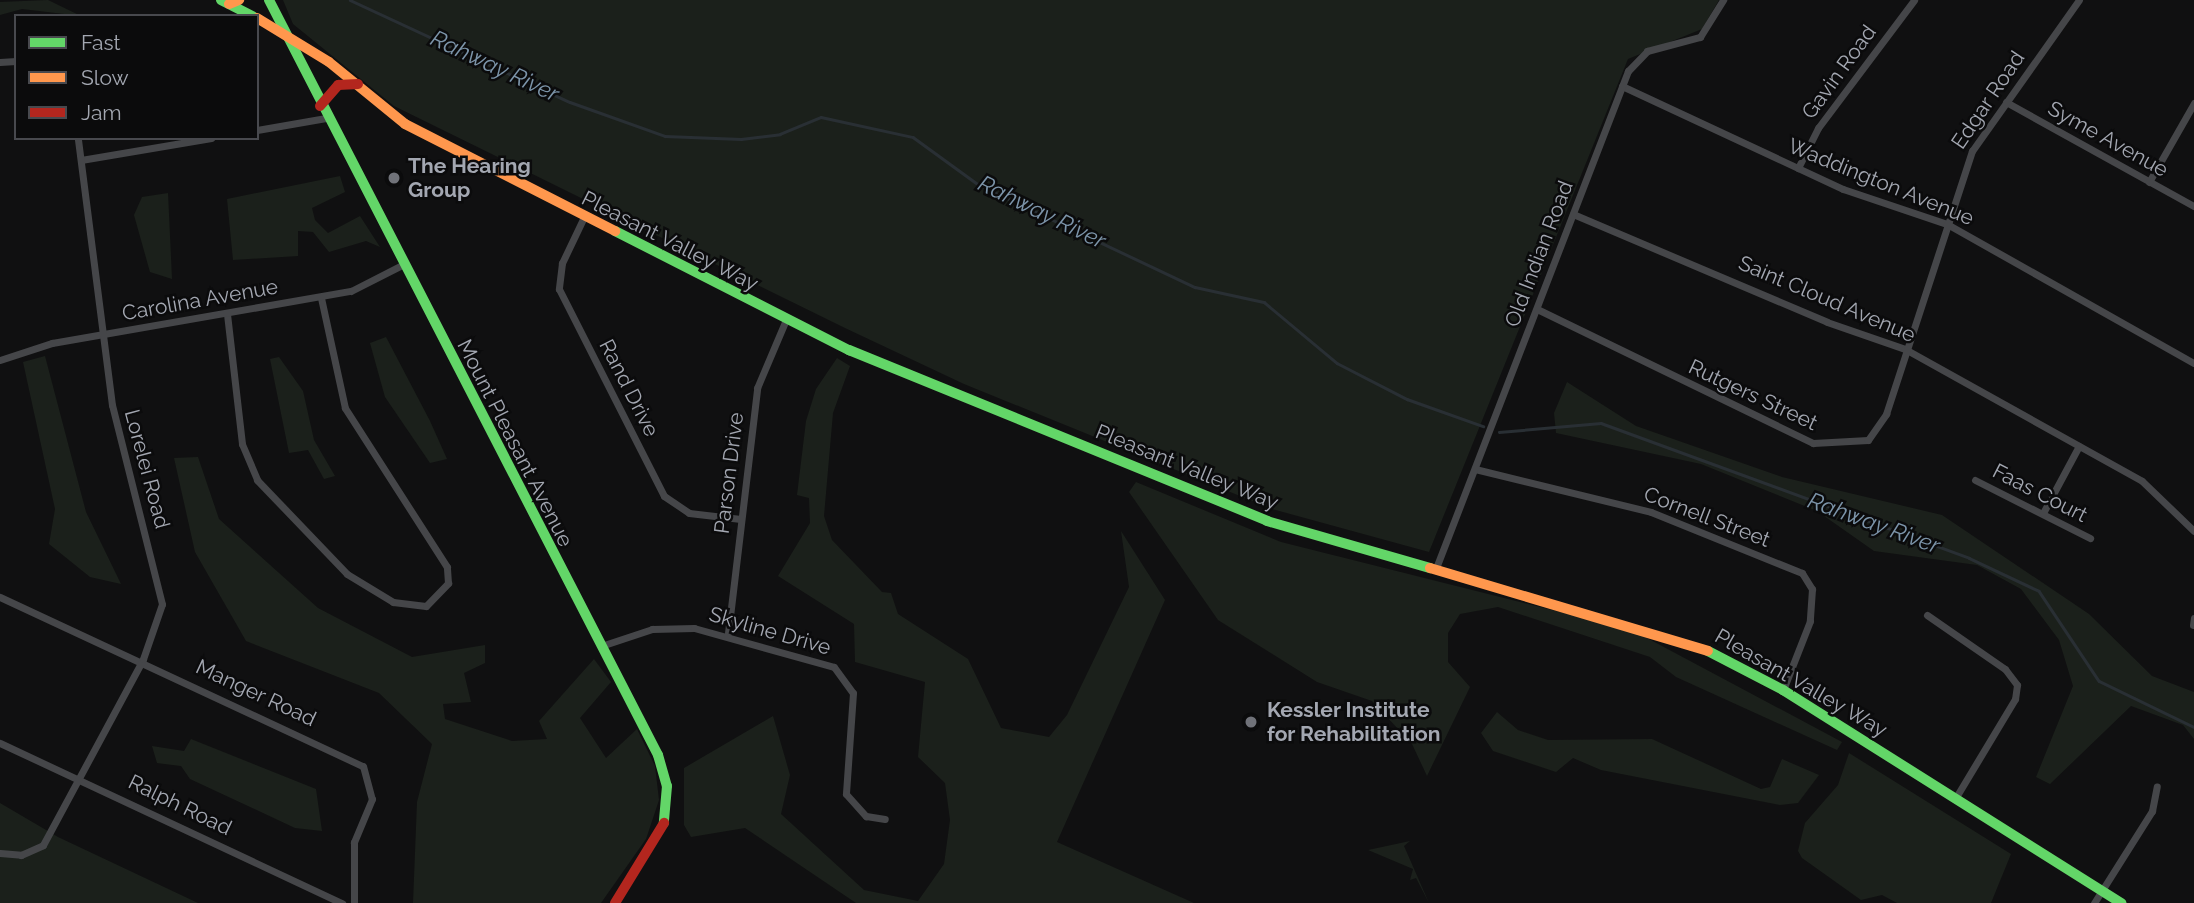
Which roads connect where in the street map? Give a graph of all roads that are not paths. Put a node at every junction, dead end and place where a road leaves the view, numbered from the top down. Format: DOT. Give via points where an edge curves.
graph roads {
  1 [pos="239,0"];
  2 [pos="269,0"];
  3 [pos="1723,0"];
  4 [pos="1914,0"];
  5 [pos="2079,0"];
  6 [pos="225,2"];
  7 [pos="249,14"];
  8 [pos="259,19"];
  9 [pos="281,30"];
  10 [pos="358,84"];
  11 [pos="1622,86"];
  12 [pos="2006,102"];
  13 [pos="2194,103"];
  14 [pos="320,106"];
  15 [pos="326,118"];
  16 [pos="259,130"];
  17 [pos="78,140"];
  18 [pos="199,140"];
  19 [pos="81,160"];
  20 [pos="1798,168"];
  21 [pos="2150,182"];
  22 [pos="2194,206"];
  23 [pos="1573,214"];
  24 [pos="583,219"];
  25 [pos="1947,224"];
  26 [pos="402,265"];
  27 [pos="321,298"];
  28 [pos="1537,309"];
  29 [pos="227,314"];
  30 [pos="785,322"];
  31 [pos="101,335"];
  32 [pos="1905,349"];
  33 [pos="0,360"];
  34 [pos="2194,363"];
  35 [pos="2078,446"];
  36 [pos="1475,469"];
  37 [pos="1975,480"];
  38 [pos="2043,513"];
  39 [pos="741,519"];
  40 [pos="2194,531"];
  41 [pos="2090,538"];
  42 [pos="1436,568"];
  43 [pos="0,597"];
  44 [pos="1927,615"];
  45 [pos="728,633"];
  46 [pos="600,647"];
  47 [pos="144,659"];
  48 [pos="1783,690"];
  49 [pos="0,743"];
  50 [pos="80,775"];
  51 [pos="2157,786"];
  52 [pos="1955,799"];
  53 [pos="885,819"];
  54 [pos="0,852"];
  55 [pos="2101,890"];
  56 [pos="342,903"];
  57 [pos="354,903"];
  58 [pos="615,903"];
  59 [pos="2094,903"];
  60 [pos="2121,903"];
  1 -- 6 [label="main road"];
  2 -- 9 [label="main road, Mount Pleasant Avenue"];
  3 -- 11 [label="street, Old Indian Road" via="1706,32 1647,51"];
  4 -- 20 [label="street, Gavin Road" via="1818,128"];
  5 -- 12 [label="street, Edgar Road"];
  6 -- 7 [label="main road, Pleasant Valley Way"];
  8 -- 9 [label="main road, Pleasant Valley Way"];
  9 -- 10 [label="main road, Pleasant Valley Way"];
  9 -- 14 [label="main road, Mount Pleasant Avenue"];
  10 -- 14 [label="main road" via="338,85"];
  10 -- 24 [label="main road, Pleasant Valley Way" via="405,124"];
  11 -- 20 [label="street, Waddington Avenue"];
  11 -- 23 [label="street, Old Indian Road"];
  12 -- 21 [label="street, Syme Avenue"];
  12 -- 25 [label="street, Edgar Road" via="1972,151"];
  13 -- 21 [label="street"];
  14 -- 15 [label="main road, Mount Pleasant Avenue"];
  15 -- 16 [label="street"];
  15 -- 26 [label="main road, Mount Pleasant Avenue"];
  17 -- 19 [label="street, Lorelei Road"];
  18 -- 19 [label="street"];
  19 -- 31 [label="street, Lorelei Road"];
  20 -- 25 [label="street, Waddington Avenue"];
  21 -- 22 [label="street, Syme Avenue"];
  23 -- 28 [label="street, Old Indian Road"];
  23 -- 32 [label="street, Saint Cloud Avenue" via="1827,322"];
  24 -- 30 [label="main road, Pleasant Valley Way"];
  24 -- 39 [label="street, Rand Drive" via="562,263 559,289 664,496 689,513"];
  25 -- 32 [label="street, Edgar Road"];
  25 -- 34 [label="street, Waddington Avenue"];
  26 -- 27 [label="street, Carolina Avenue" via="366,286"];
  26 -- 46 [label="main road, Mount Pleasant Avenue"];
  27 -- 29 [label="street, Carolina Avenue"];
  27 -- 29 [label="street" via="345,408 449,571 431,604 412,608 393,602 347,575 257,480 242,444"];
  28 -- 32 [label="street, Rutgers Street" via="1826,446 1859,444 1876,435"];
  28 -- 36 [label="street, Old Indian Road"];
  29 -- 31 [label="street, Carolina Avenue"];
  30 -- 39 [label="street, Parson Drive" via="757,388"];
  30 -- 42 [label="main road, Pleasant Valley Way" via="1267,521"];
  31 -- 33 [label="street, Carolina Avenue"];
  31 -- 47 [label="street, Lorelei Road" via="119,443 161,587 159,618"];
  32 -- 35 [label="street, Saint Cloud Avenue"];
  35 -- 38 [label="street"];
  35 -- 40 [label="street, Saint Cloud Avenue" via="2161,495"];
  36 -- 42 [label="street, Old Indian Road"];
  36 -- 48 [label="street, Cornell Street" via="1651,512 1802,573 1812,589 1810,621"];
  37 -- 38 [label="street, Faas Court"];
  38 -- 41 [label="street, Faas Court"];
  39 -- 45 [label="street, Parson Drive"];
  42 -- 48 [label="main road, Pleasant Valley Way" via="1636,622"];
  43 -- 47 [label="street, Manger Road"];
  44 -- 52 [label="street" via="2005,669 2017,685 2015,699"];
  45 -- 46 [label="street, Skyline Drive" via="667,627"];
  45 -- 53 [label="street, Skyline Drive" via="842,673 853,693 846,794 866,816"];
  46 -- 58 [label="main road, Mount Pleasant Avenue" via="658,755 668,797 657,839"];
  47 -- 50 [label="street, Lorelei Road"];
  47 -- 57 [label="street, Manger Road" via="363,766 372,799 354,842"];
  48 -- 52 [label="main road, Pleasant Valley Way"];
  49 -- 50 [label="street, Ralph Road"];
  50 -- 54 [label="street, Lorelei Road" via="43,845 22,855"];
  50 -- 56 [label="street, Ralph Road"];
  51 -- 55 [label="street" via="2152,811"];
  52 -- 55 [label="main road, Pleasant Valley Way"];
  55 -- 59 [label="street"];
  55 -- 60 [label="main road, Pleasant Valley Way"];
}
